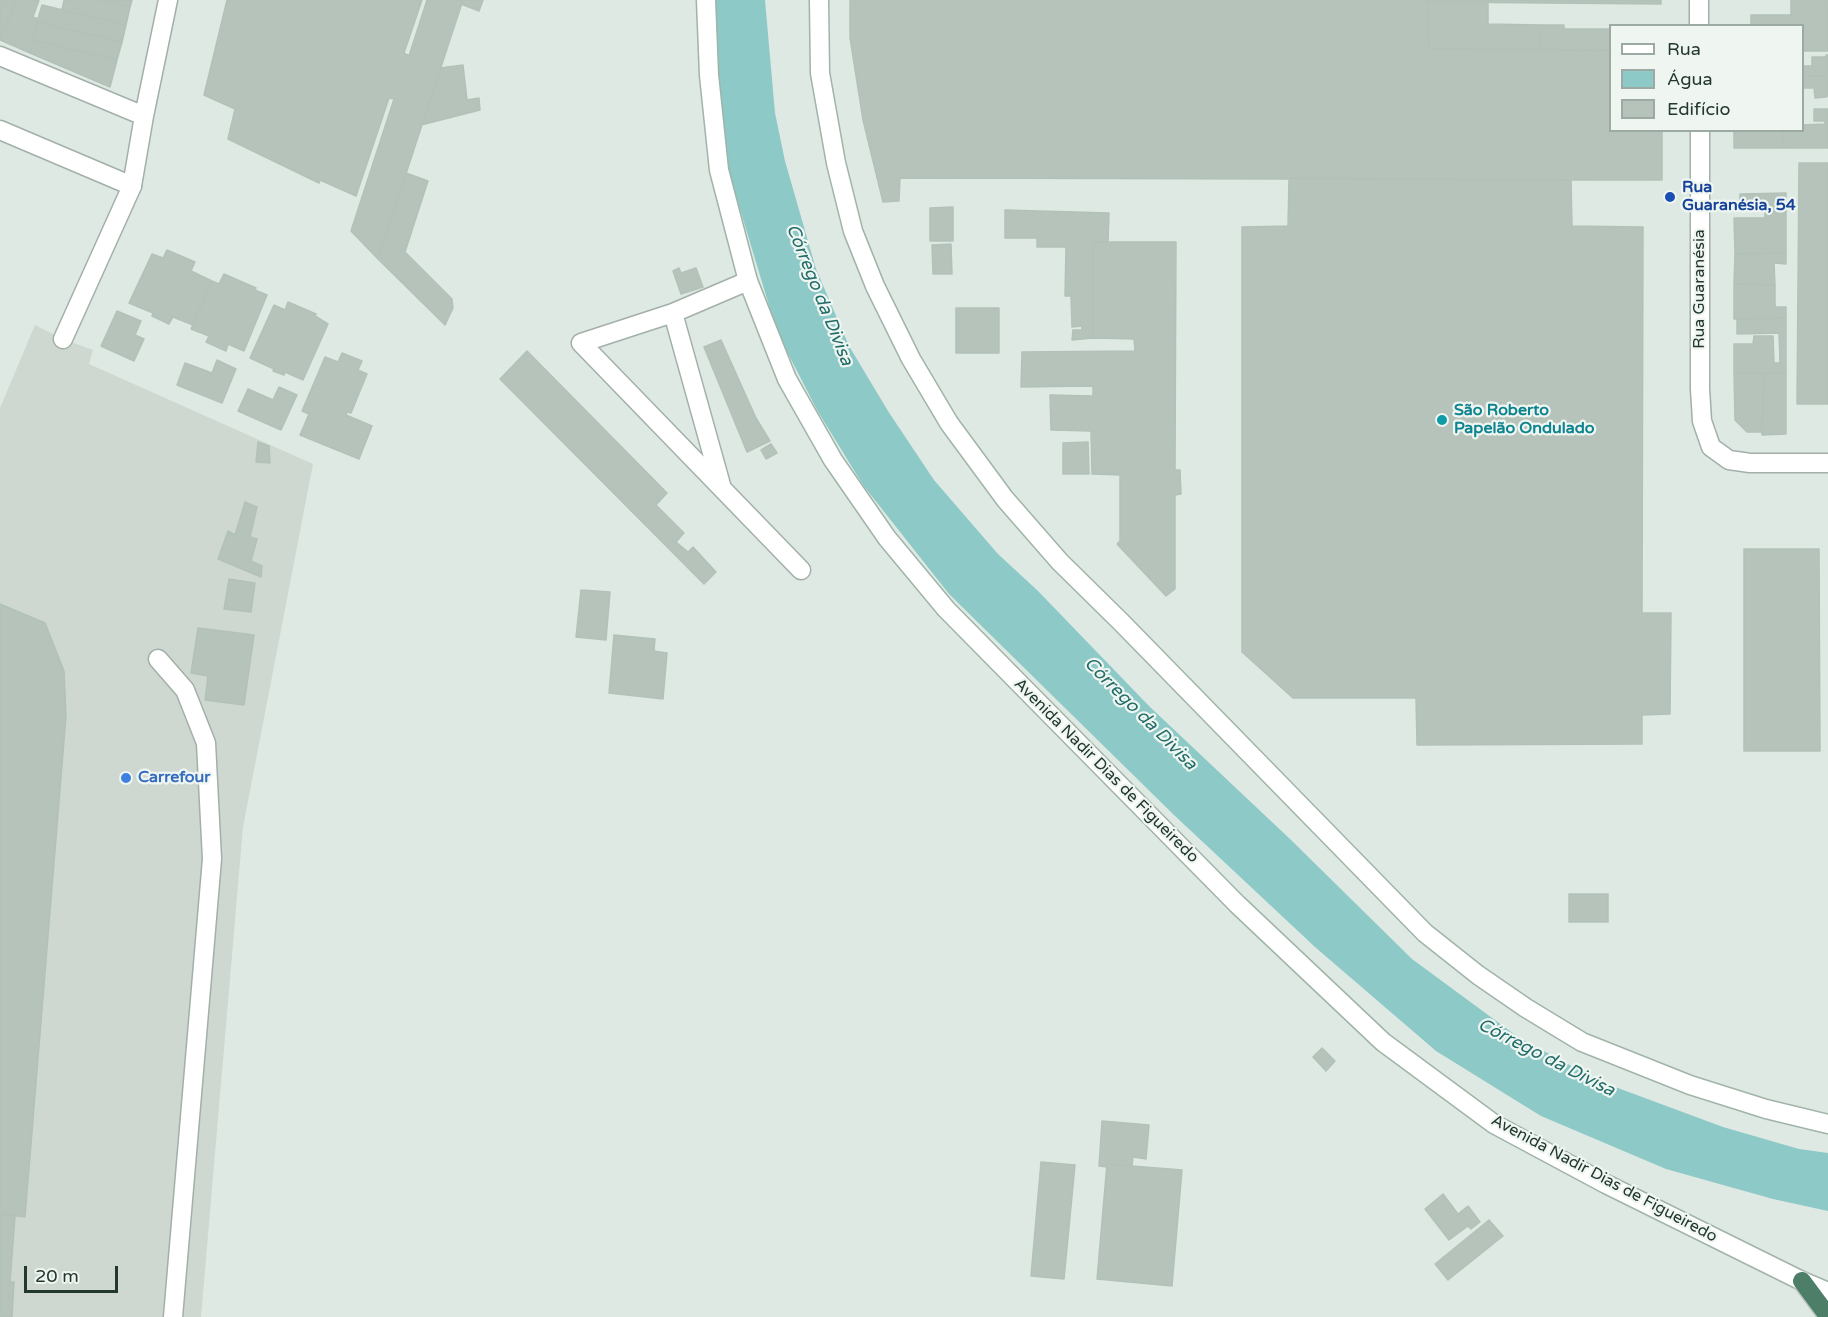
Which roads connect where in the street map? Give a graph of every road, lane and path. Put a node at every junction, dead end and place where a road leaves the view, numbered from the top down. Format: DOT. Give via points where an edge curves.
graph roads {
  1 [pos="168,0"];
  2 [pos="705,0"];
  3 [pos="819,0"];
  4 [pos="1699,0"];
  5 [pos="1700,24"];
  6 [pos="0,56"];
  7 [pos="144,116"];
  8 [pos="0,130"];
  9 [pos="1700,132"];
  10 [pos="132,186"];
  11 [pos="748,280"];
  12 [pos="673,313"];
  13 [pos="63,339"];
  14 [pos="1828,464"];
  15 [pos="721,486"];
  16 [pos="801,570"];
  17 [pos="158,659"];
  18 [pos="1828,1124"];
  19 [pos="1802,1281"];
  20 [pos="1828,1292"];
  21 [pos="1828,1316"];
  22 [pos="173,1317"];
  1 -- 7 [label="main road"];
  2 -- 11 [label="main road, Avenida Nadir Dias de Figueiredo" via="719,170"];
  3 -- 18 [label="main road" via="820,73 836,163 853,231 875,286 948,423 1005,499 1060,562 1425,933 1478,975 1582,1042 1701,1088"];
  4 -- 5 [label="main road"];
  6 -- 7 [label="main road"];
  7 -- 10 [label="main road"];
  8 -- 10 [label="main road"];
  9 -- 14 [label="main road, Rua Guaranésia" via="1700,388 1702,421 1711,447 1729,459 1750,463"];
  10 -- 13 [label="main road"];
  11 -- 12 [label="main road"];
  11 -- 19 [label="main road, Avenida Nadir Dias de Figueiredo" via="787,379 833,460 887,538 946,609 1237,904 1383,1042 1494,1124"];
  12 -- 15 [label="main road"];
  12 -- 15 [label="main road" via="581,343"];
  15 -- 16 [label="main road"];
  17 -- 22 [label="main road" via="185,690 206,743 212,859"];
  19 -- 20 [label="main road, Avenida Nadir Dias de Figueiredo"];
  19 -- 21 [label="highway"];
}
